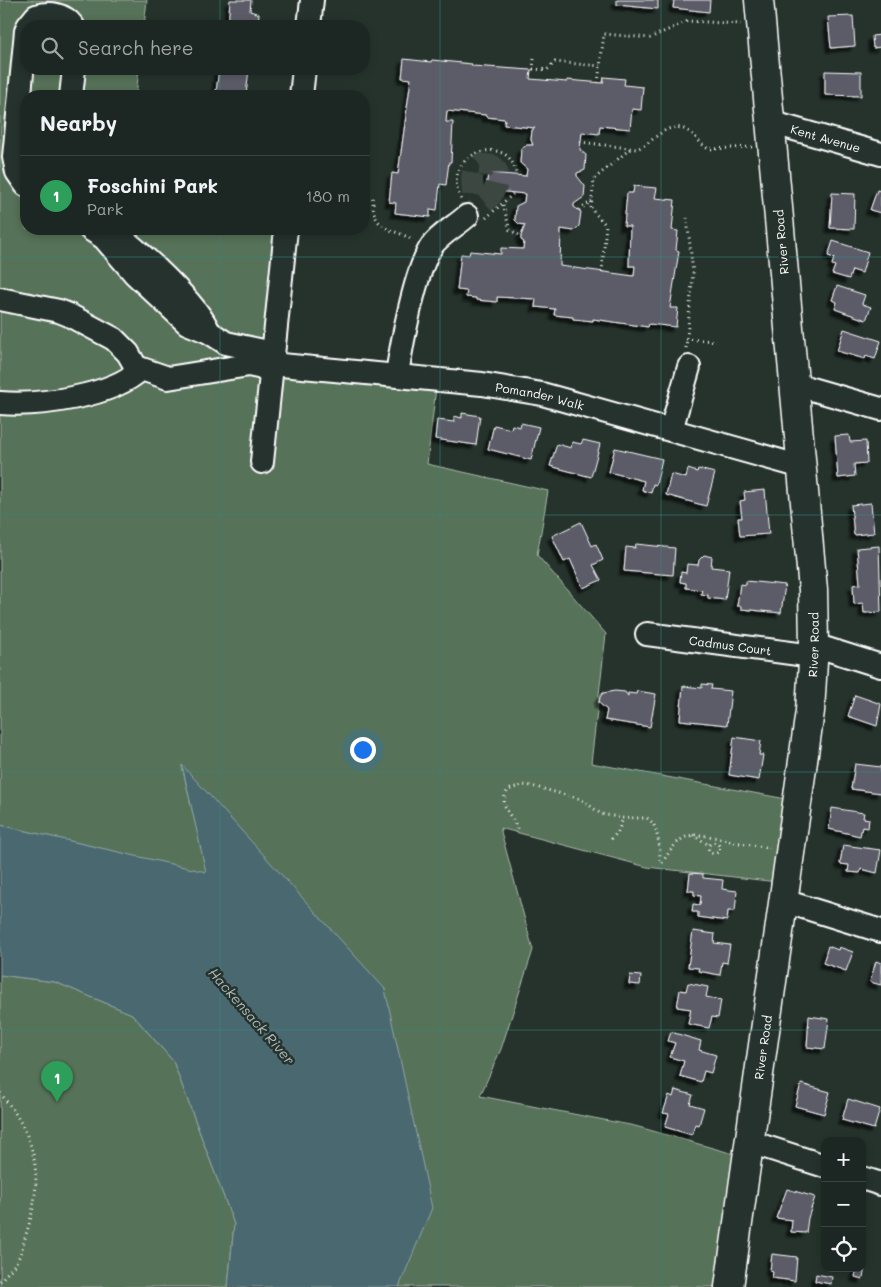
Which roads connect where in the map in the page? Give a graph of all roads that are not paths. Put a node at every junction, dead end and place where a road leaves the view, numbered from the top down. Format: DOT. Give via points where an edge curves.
graph roads {
  1 [pos="312,0"];
  2 [pos="760,13"];
  3 [pos="33,20"];
  4 [pos="66,20"];
  5 [pos="310,20"];
  6 [pos="22,75"];
  7 [pos="73,75"];
  8 [pos="303,75"];
  9 [pos="20,90"];
  10 [pos="72,90"];
  11 [pos="302,90"];
  12 [pos="20,94"];
  13 [pos="771,134"];
  14 [pos="881,154"];
  15 [pos="20,176"];
  16 [pos="469,212"];
  17 [pos="99,235"];
  18 [pos="117,235"];
  19 [pos="285,235"];
  20 [pos="0,299"];
  21 [pos="209,332"];
  22 [pos="272,362"];
  23 [pos="687,362"];
  24 [pos="141,370"];
  25 [pos="397,374"];
  26 [pos="794,384"];
  27 [pos="0,403"];
  28 [pos="881,409"];
  29 [pos="671,430"];
  30 [pos="262,462"];
  31 [pos="802,466"];
  32 [pos="647,634"];
  33 [pos="813,651"];
  34 [pos="881,666"];
  35 [pos="784,901"];
  36 [pos="881,931"];
  37 [pos="750,1142"];
  38 [pos="821,1165"];
  39 [pos="866,1179"];
  40 [pos="881,1184"];
  41 [pos="729,1287"];
  1 -- 5 [label="street"];
  2 -- 13 [label="main road, River Road"];
  3 -- 4 [label="street" via="46,14"];
  6 -- 9 [label="street"];
  7 -- 10 [label="street"];
  8 -- 11 [label="street"];
  12 -- 15 [label="street" via="14,157"];
  13 -- 14 [label="street, Kent Avenue"];
  13 -- 26 [label="main road, River Road"];
  16 -- 25 [label="street" via="432,245 425,259 403,337"];
  17 -- 21 [label="street" via="179,317"];
  18 -- 21 [label="street" via="168,281 197,312"];
  19 -- 22 [label="street"];
  20 -- 24 [label="street" via="69,315 114,339"];
  21 -- 22 [label="street" via="226,343"];
  22 -- 24 [label="street" via="168,378"];
  22 -- 25 [label="street, Pomander Walk"];
  22 -- 30 [label="street"];
  23 -- 29 [label="street"];
  24 -- 27 [label="street" via="116,384 80,396 38,404"];
  25 -- 29 [label="street, Pomander Walk" via="542,394"];
  26 -- 28 [label="street"];
  26 -- 31 [label="main road, River Road"];
  29 -- 31 [label="street, Pomander Walk"];
  31 -- 33 [label="main road, River Road" via="813,590"];
  32 -- 33 [label="street, Cadmus Court"];
  33 -- 34 [label="street, Cadmus Court"];
  33 -- 35 [label="main road, River Road" via="810,712"];
  35 -- 36 [label="street"];
  35 -- 37 [label="main road, River Road"];
  37 -- 38 [label="street"];
  37 -- 41 [label="main road, River Road"];
  39 -- 40 [label="street"];
}
